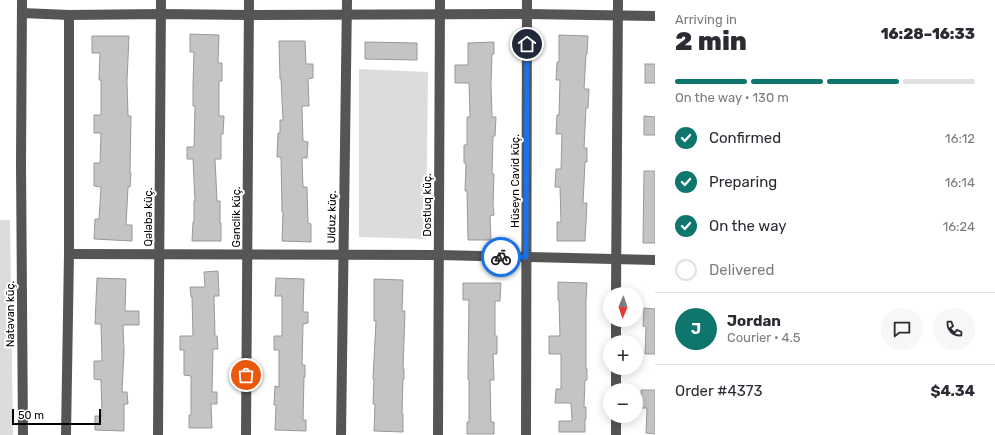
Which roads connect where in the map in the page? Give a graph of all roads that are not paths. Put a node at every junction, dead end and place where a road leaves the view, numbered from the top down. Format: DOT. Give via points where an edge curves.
graph roads {
  1 [pos="22,0"];
  2 [pos="161,0"];
  3 [pos="249,0"];
  4 [pos="347,0"];
  5 [pos="440,0"];
  6 [pos="527,0"];
  7 [pos="618,0"];
  8 [pos="22,13"];
  9 [pos="161,14"];
  10 [pos="440,14"];
  11 [pos="527,14"];
  12 [pos="69,15"];
  13 [pos="249,15"];
  14 [pos="347,15"];
  15 [pos="618,16"];
  16 [pos="655,16"];
  17 [pos="69,254"];
  18 [pos="159,254"];
  19 [pos="248,255"];
  20 [pos="344,255"];
  21 [pos="439,255"];
  22 [pos="526,257"];
  23 [pos="617,260"];
  24 [pos="655,260"];
  25 [pos="616,287"];
  26 [pos="616,423"];
  27 [pos="23,435"];
  28 [pos="66,435"];
  29 [pos="158,435"];
  30 [pos="246,435"];
  31 [pos="342,435"];
  32 [pos="438,435"];
  33 [pos="526,435"];
  34 [pos="616,435"];
  1 -- 8 [label="street, Natəvan küç."];
  2 -- 9 [label="street, Qələbə küç."];
  3 -- 13 [label="street, Gənclik küç."];
  4 -- 14 [label="street, Ulduz küç."];
  5 -- 10 [label="street, Dostluq küç."];
  6 -- 11 [label="street, Hüseyn Cavid küç."];
  7 -- 15 [label="street"];
  8 -- 12 [label="street"];
  8 -- 27 [label="street, Natəvan küç."];
  9 -- 12 [label="street"];
  9 -- 13 [label="street"];
  9 -- 18 [label="street, Qələbə küç."];
  10 -- 11 [label="street"];
  10 -- 14 [label="street"];
  10 -- 21 [label="street, Dostluq küç."];
  11 -- 15 [label="street"];
  11 -- 22 [label="street, Hüseyn Cavid küç."];
  12 -- 17 [label="street"];
  13 -- 14 [label="street"];
  13 -- 19 [label="street, Gənclik küç."];
  14 -- 20 [label="street, Ulduz küç."];
  15 -- 16 [label="street"];
  15 -- 23 [label="street"];
  17 -- 18 [label="street"];
  17 -- 28 [label="street"];
  18 -- 19 [label="street"];
  18 -- 29 [label="street, Qələbə küç."];
  19 -- 20 [label="street"];
  19 -- 30 [label="street, Gənclik küç."];
  20 -- 21 [label="street"];
  20 -- 31 [label="street, Ulduz küç."];
  21 -- 22 [label="street"];
  21 -- 32 [label="street, Dostluq küç."];
  22 -- 23 [label="street"];
  22 -- 33 [label="street, Hüseyn Cavid küç."];
  23 -- 24 [label="street"];
  23 -- 25 [label="street"];
  26 -- 34 [label="street"];
}
